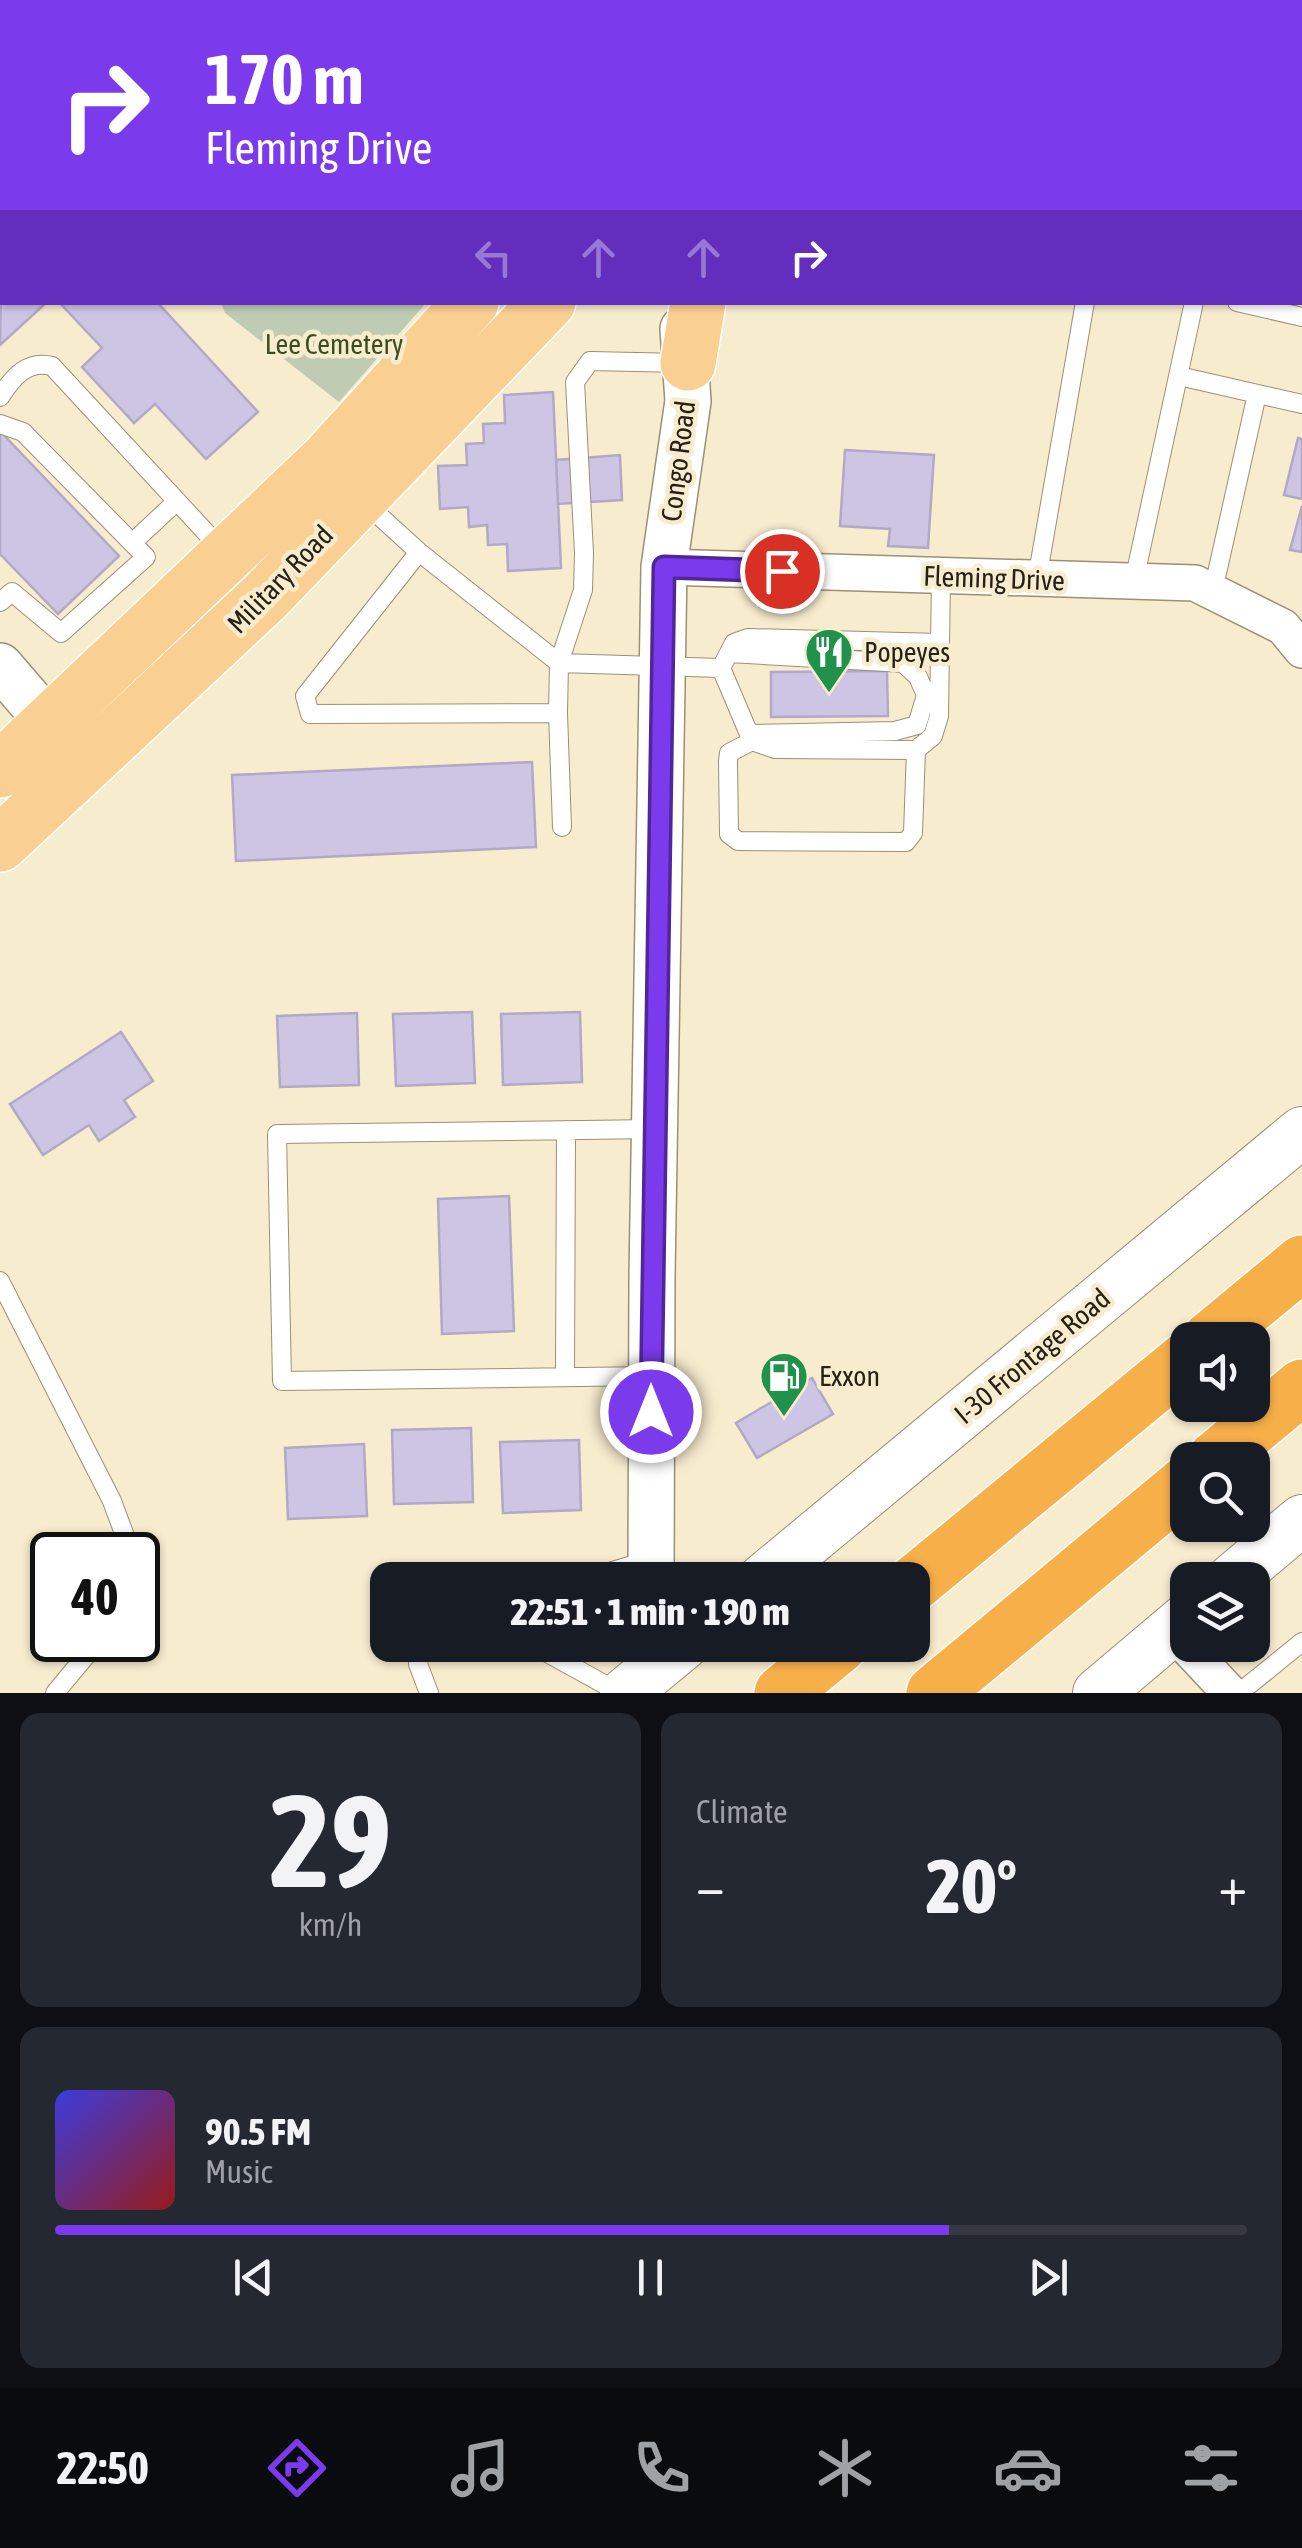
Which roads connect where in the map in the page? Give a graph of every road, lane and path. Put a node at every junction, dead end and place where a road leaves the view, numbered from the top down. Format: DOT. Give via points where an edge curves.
graph roads {
  1 [pos="468,305"];
  2 [pos="545,305"];
  3 [pos="678,305"];
  4 [pos="698,305"];
  5 [pos="1084,305"];
  6 [pos="1193,305"];
  7 [pos="1251,305"];
  8 [pos="1302,316"];
  9 [pos="688,363"];
  10 [pos="1179,376"];
  11 [pos="1257,394"];
  12 [pos="0,397"];
  13 [pos="1302,404"];
  14 [pos="0,424"];
  15 [pos="359,497"];
  16 [pos="177,501"];
  17 [pos="132,543"];
  18 [pos="419,552"];
  19 [pos="226,554"];
  20 [pos="664,567"];
  21 [pos="941,576"];
  22 [pos="1037,579"];
  23 [pos="1134,582"];
  24 [pos="1213,590"];
  25 [pos="0,602"];
  26 [pos="940,643"];
  27 [pos="1302,650"];
  28 [pos="725,660"];
  29 [pos="558,663"];
  30 [pos="0,666"];
  31 [pos="662,668"];
  32 [pos="558,713"];
  33 [pos="50,724"];
  34 [pos="751,737"];
  35 [pos="916,750"];
  36 [pos="85,766"];
  37 [pos="0,770"];
  38 [pos="562,827"];
  39 [pos="0,844"];
  40 [pos="566,1130"];
  41 [pos="654,1130"];
  42 [pos="1302,1132"];
  43 [pos="1302,1264"];
  44 [pos="0,1280"];
  45 [pos="1232,1322"];
  46 [pos="1170,1373"];
  47 [pos="652,1376"];
  48 [pos="564,1377"];
  49 [pos="1302,1387"];
  50 [pos="1236,1442"];
  51 [pos="1170,1497"];
  52 [pos="123,1532"];
  53 [pos="1297,1536"];
  54 [pos="651,1562"];
  55 [pos="784,1562"];
  56 [pos="1258,1562"];
  57 [pos="930,1570"];
  58 [pos="1170,1632"];
  59 [pos="1302,1642"];
  60 [pos="81,1662"];
  61 [pos="418,1662"];
  62 [pos="610,1662"];
  63 [pos="819,1662"];
  64 [pos="1207,1662"];
  65 [pos="646,1670"];
  66 [pos="55,1693"];
  67 [pos="428,1693"];
  68 [pos="782,1693"];
  69 [pos="934,1693"];
  70 [pos="1098,1693"];
  71 [pos="1230,1693"];
  72 [pos="1239,1693"];
  1 -- 19 [label="main road, Military Road" via="326,462"];
  2 -- 15 [label="main road, Military Road"];
  3 -- 9 [label="street, Congo Road"];
  4 -- 9 [label="main road"];
  5 -- 22 [label="lane"];
  6 -- 10 [label="lane"];
  7 -- 8 [label="lane"];
  9 -- 20 [label="street, Congo Road"];
  9 -- 29 [label="lane" via="590,361 575,382 583,590"];
  10 -- 11 [label="lane"];
  10 -- 23 [label="lane"];
  11 -- 13 [label="lane"];
  11 -- 24 [label="lane"];
  12 -- 16 [label="lane" via="27,366 52,366"];
  14 -- 17 [label="lane" via="23,432"];
  15 -- 18 [label="lane"];
  15 -- 36 [label="main road, Military Road" via="265,597"];
  16 -- 17 [label="lane"];
  16 -- 19 [label="lane"];
  17 -- 25 [label="lane" via="146,557 61,633 12,592"];
  18 -- 29 [label="lane"];
  18 -- 32 [label="lane" via="305,696 310,714"];
  19 -- 33 [label="main road, Military Road"];
  20 -- 21 [label="street, Fleming Drive"];
  20 -- 31 [label="street, Congo Road"];
  21 -- 22 [label="street, Fleming Drive"];
  21 -- 26 [label="lane"];
  22 -- 23 [label="street, Fleming Drive"];
  23 -- 24 [label="street, Fleming Drive" via="1195,583"];
  24 -- 27 [label="street, Fleming Drive" via="1283,627"];
  26 -- 28 [label="lane" via="748,638 734,643"];
  26 -- 35 [label="lane" via="939,716 933,736"];
  28 -- 31 [label="lane"];
  28 -- 34 [label="lane"];
  28 -- 34 [label="lane" via="903,663 926,695 917,726 895,732"];
  29 -- 31 [label="lane"];
  29 -- 32 [label="lane"];
  30 -- 33 [label="street"];
  31 -- 41 [label="street, Congo Road"];
  32 -- 38 [label="lane"];
  33 -- 36 [label="main road"];
  33 -- 37 [label="main road, Military Road"];
  34 -- 35 [label="lane" via="775,750"];
  34 -- 35 [label="lane" via="729,753 728,834 738,841 906,842 914,833"];
  36 -- 39 [label="main road, Military Road"];
  40 -- 41 [label="lane"];
  40 -- 48 [label="lane"];
  40 -- 48 [label="lane" via="277,1134 282,1381"];
  41 -- 47 [label="street, Congo Road"];
  42 -- 55 [label="main road, I-30 Frontage Road"];
  43 -- 45 [label="highway"];
  44 -- 52 [label="lane"];
  46 -- 57 [label="highway"];
  47 -- 48 [label="lane"];
  47 -- 54 [label="street, Congo Road"];
  49 -- 50 [label="highway"];
  51 -- 69 [label="highway"];
  53 -- 56 [label="main road"];
  58 -- 70 [label="main road"];
  59 -- 72 [label="lane"];
  60 -- 66 [label="lane"];
  61 -- 67 [label="lane"];
  62 -- 65 [label="lane"];
  63 -- 68 [label="highway"];
  64 -- 71 [label="street"];
}
